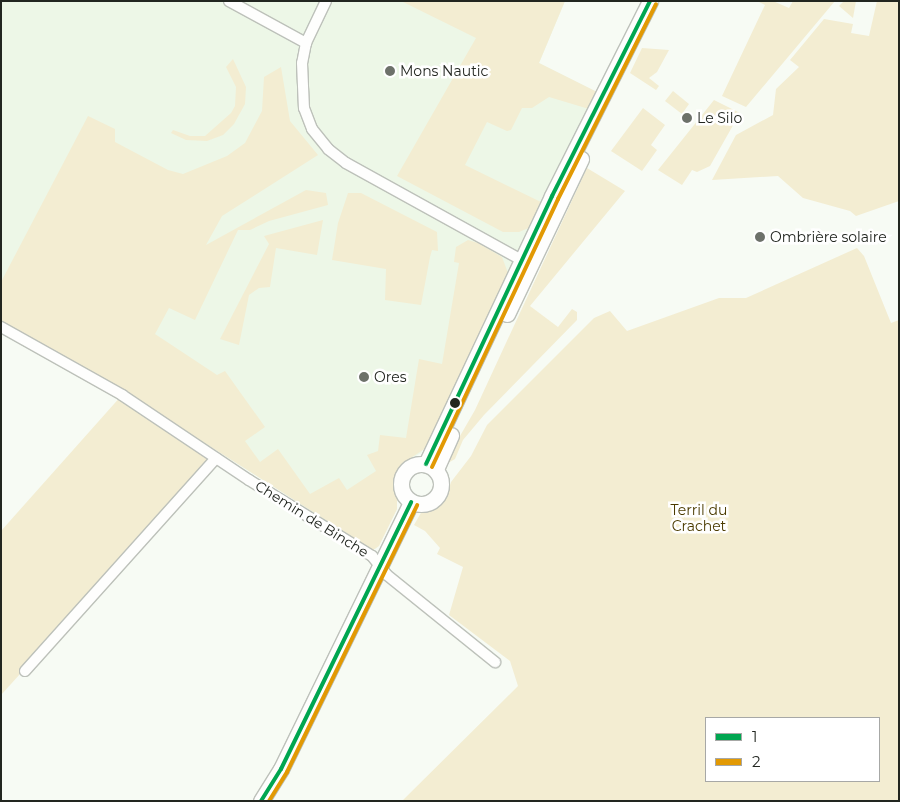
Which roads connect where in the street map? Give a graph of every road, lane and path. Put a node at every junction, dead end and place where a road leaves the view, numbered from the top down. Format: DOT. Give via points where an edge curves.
graph roads {
  1 [pos="228,1"];
  2 [pos="326,1"];
  3 [pos="650,1"];
  4 [pos="306,42"];
  5 [pos="526,262"];
  6 [pos="1,327"];
  7 [pos="216,458"];
  8 [pos="431,467"];
  9 [pos="411,502"];
  10 [pos="380,566"];
  11 [pos="495,662"];
  12 [pos="25,671"];
  13 [pos="261,801"];
  1 -- 4 [label="street"];
  2 -- 4 [label="street"];
  3 -- 5 [label="main road"];
  4 -- 5 [label="street" via="302,63 304,108 312,129 328,149 346,163"];
  5 -- 8 [label="main road"];
  6 -- 7 [label="street, Chemin de Binche" via="122,395"];
  7 -- 10 [label="street, Chemin de Binche" via="372,556"];
  7 -- 12 [label="street"];
  8 -- 9 [label="main road" via="408,468 401,479 404,495"];
  8 -- 9 [label="main road" via="442,484 437,498 424,504"];
  9 -- 10 [label="main road"];
  10 -- 11 [label="street, Chemin de Binche"];
  10 -- 13 [label="main road" via="284,762"];
}
